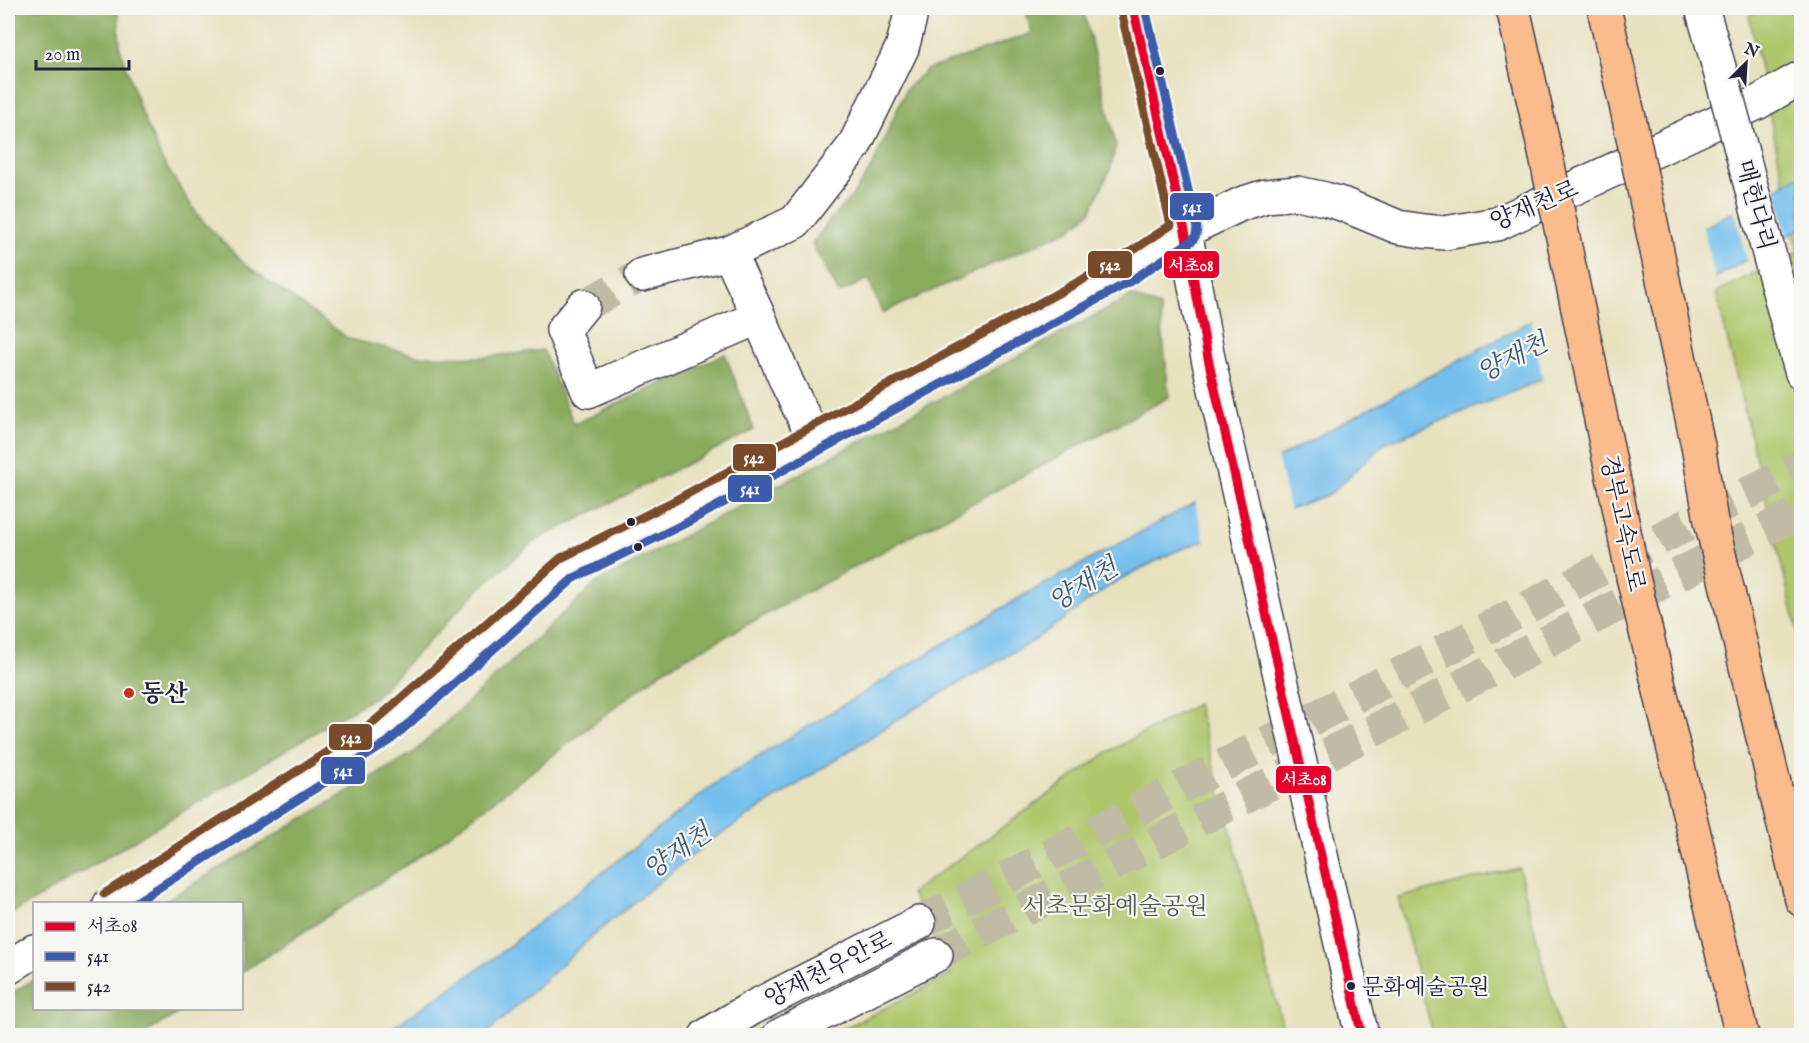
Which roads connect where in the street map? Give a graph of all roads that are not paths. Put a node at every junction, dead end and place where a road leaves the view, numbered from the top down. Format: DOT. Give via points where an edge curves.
graph roads {
  1 [pos="909,8"];
  2 [pos="1133,8"];
  3 [pos="1513,8"];
  4 [pos="1604,8"];
  5 [pos="1702,8"];
  6 [pos="1802,77"];
  7 [pos="1185,231"];
  8 [pos="729,253"];
  9 [pos="642,275"];
  10 [pos="583,306"];
  11 [pos="759,317"];
  12 [pos="1802,373"];
  13 [pos="814,438"];
  14 [pos="1802,900"];
  15 [pos="112,902"];
  16 [pos="919,923"];
  17 [pos="33,952"];
  18 [pos="936,954"];
  19 [pos="8,968"];
  20 [pos="706,1035"];
  21 [pos="779,1035"];
  22 [pos="1362,1035"];
  23 [pos="1742,1035"];
  1 -- 8 [label="street" via="902,48 854,146 795,222"];
  2 -- 7 [label="street"];
  3 -- 23 [label="highway, 경부고속도로, bridge" via="1633,577"];
  4 -- 14 [label="highway, bridge" via="1711,521"];
  5 -- 12 [label="street, 매헌다리, bridge"];
  6 -- 7 [label="street, 양재천로" via="1757,103 1497,225 1445,233 1423,231 1297,193 1266,196 1241,204"];
  7 -- 13 [label="street, 양재천로" via="1123,271"];
  7 -- 22 [label="street" via="1208,358"];
  8 -- 9 [label="street"];
  8 -- 11 [label="street"];
  10 -- 11 [label="street" via="563,330 588,391"];
  11 -- 13 [label="street"];
  13 -- 15 [label="street, 양재천로" via="680,512 567,568 381,732"];
  16 -- 20 [label="street, 양재천우안로"];
  17 -- 19 [label="street"];
  18 -- 21 [label="street, 양재천우안로"];
}
